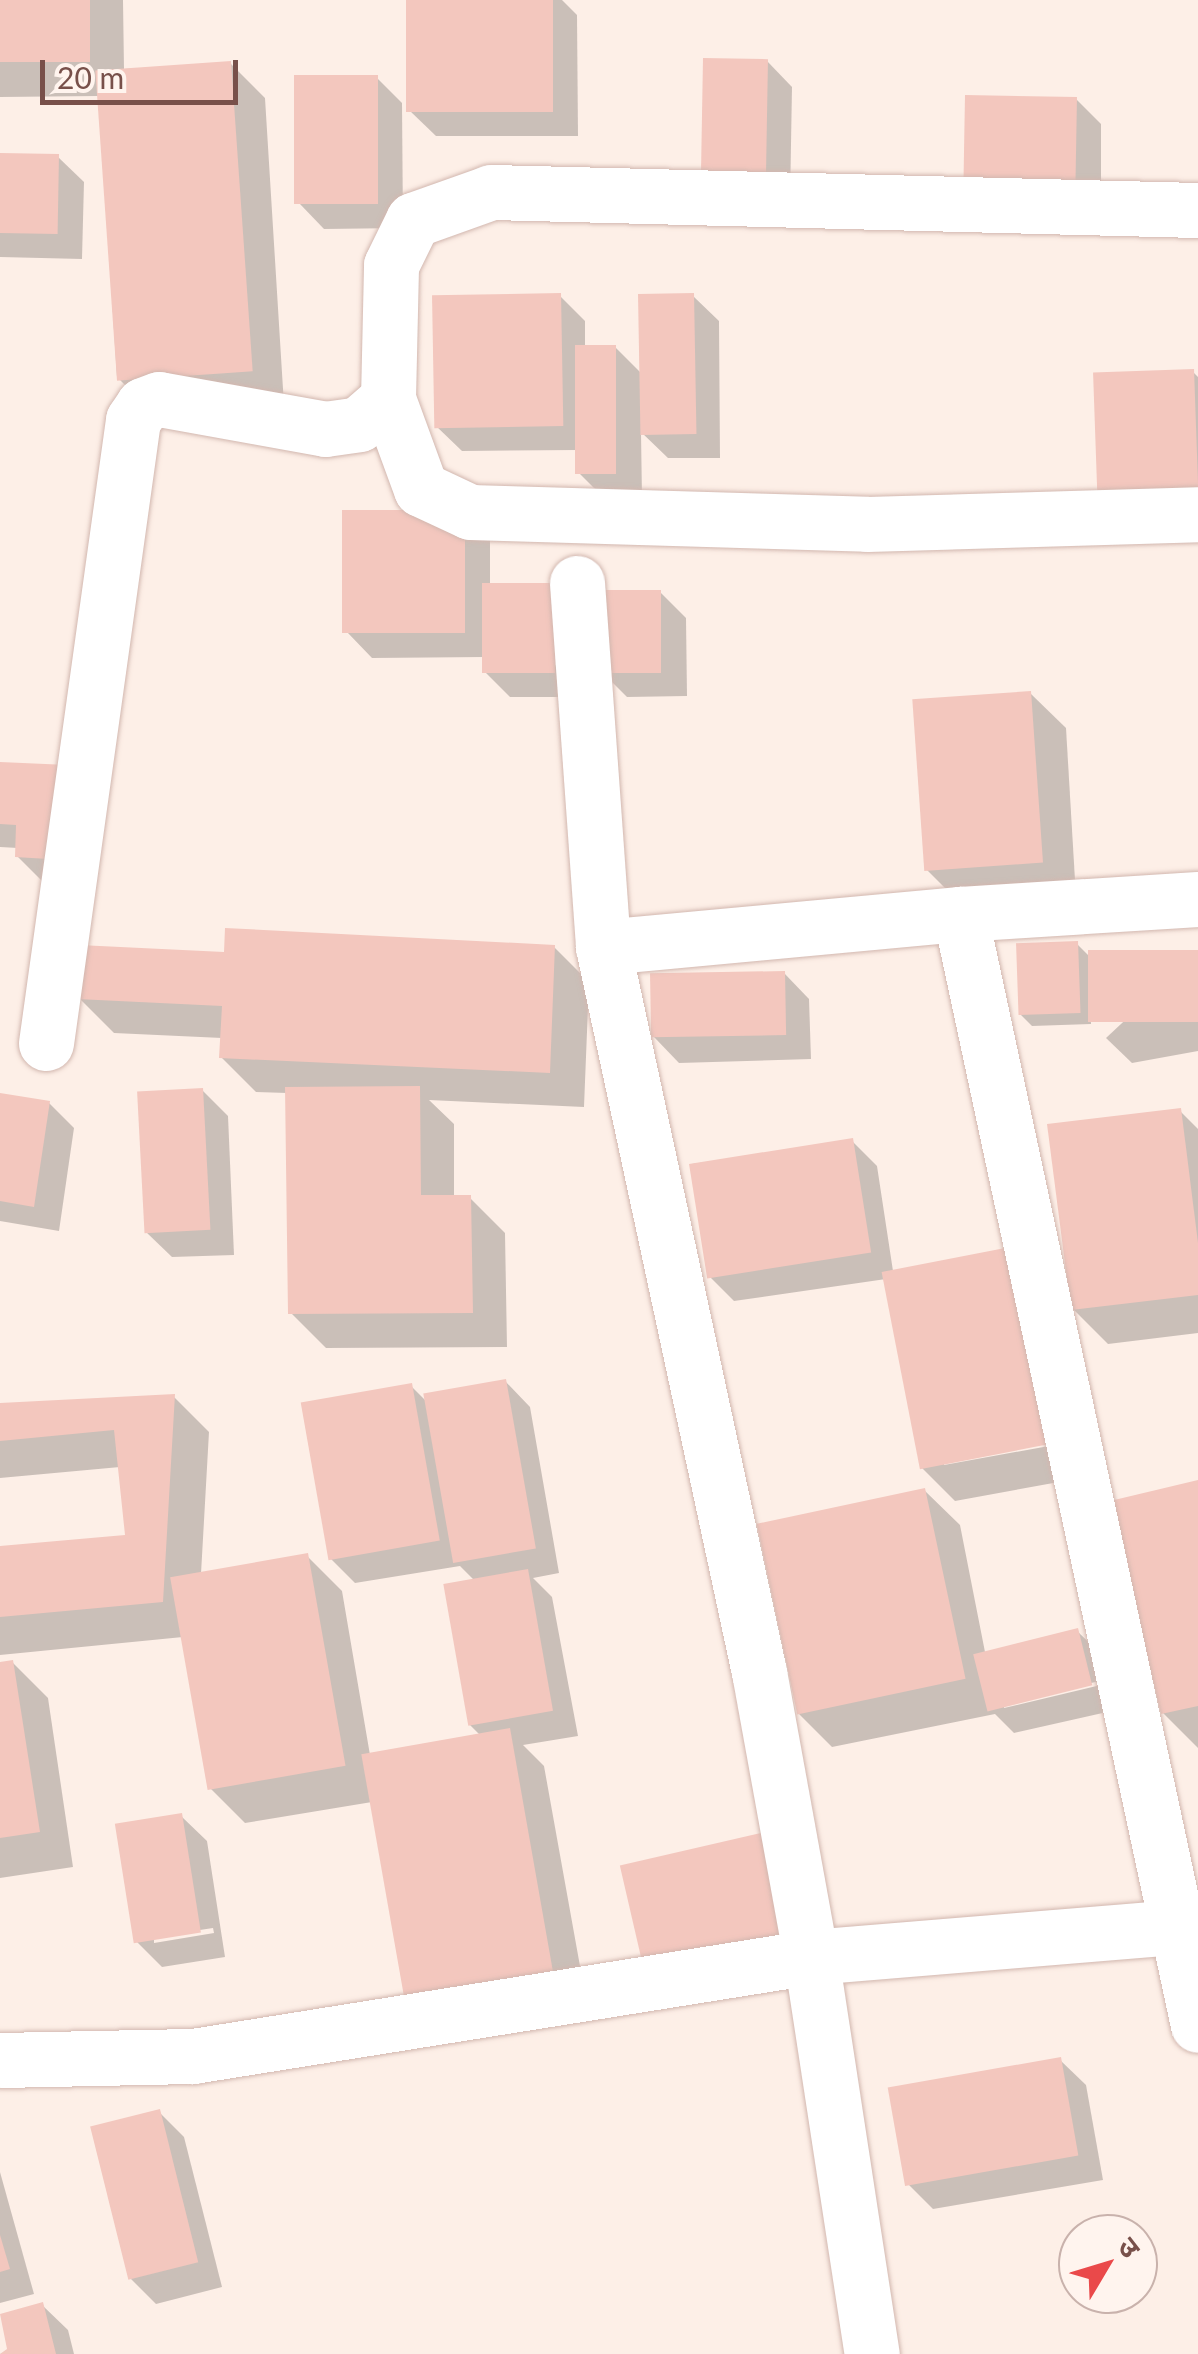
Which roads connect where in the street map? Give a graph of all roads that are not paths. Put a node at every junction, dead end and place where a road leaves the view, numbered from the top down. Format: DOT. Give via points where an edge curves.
graph roads {
  1 [pos="1198,210"];
  2 [pos="388,398"];
  3 [pos="1198,514"];
  4 [pos="577,583"];
  5 [pos="1198,899"];
  6 [pos="960,914"];
  7 [pos="603,947"];
  8 [pos="46,1044"];
  9 [pos="1188,1927"];
  10 [pos="811,1957"];
  11 [pos="1198,2024"];
  12 [pos="0,2060"];
  13 [pos="872,2354"];
  1 -- 2 [label="street" via="492,192 413,220 391,265"];
  2 -- 3 [label="street" via="421,490 470,512 866,524"];
  2 -- 8 [label="street" via="359,424 325,429 160,398 132,420"];
  4 -- 7 [label="street"];
  5 -- 6 [label="street"];
  6 -- 7 [label="street"];
  6 -- 9 [label="street"];
  7 -- 10 [label="street" via="758,1672"];
  9 -- 10 [label="street"];
  9 -- 11 [label="street"];
  10 -- 12 [label="street" via="193,2056"];
  10 -- 13 [label="street"];
}
